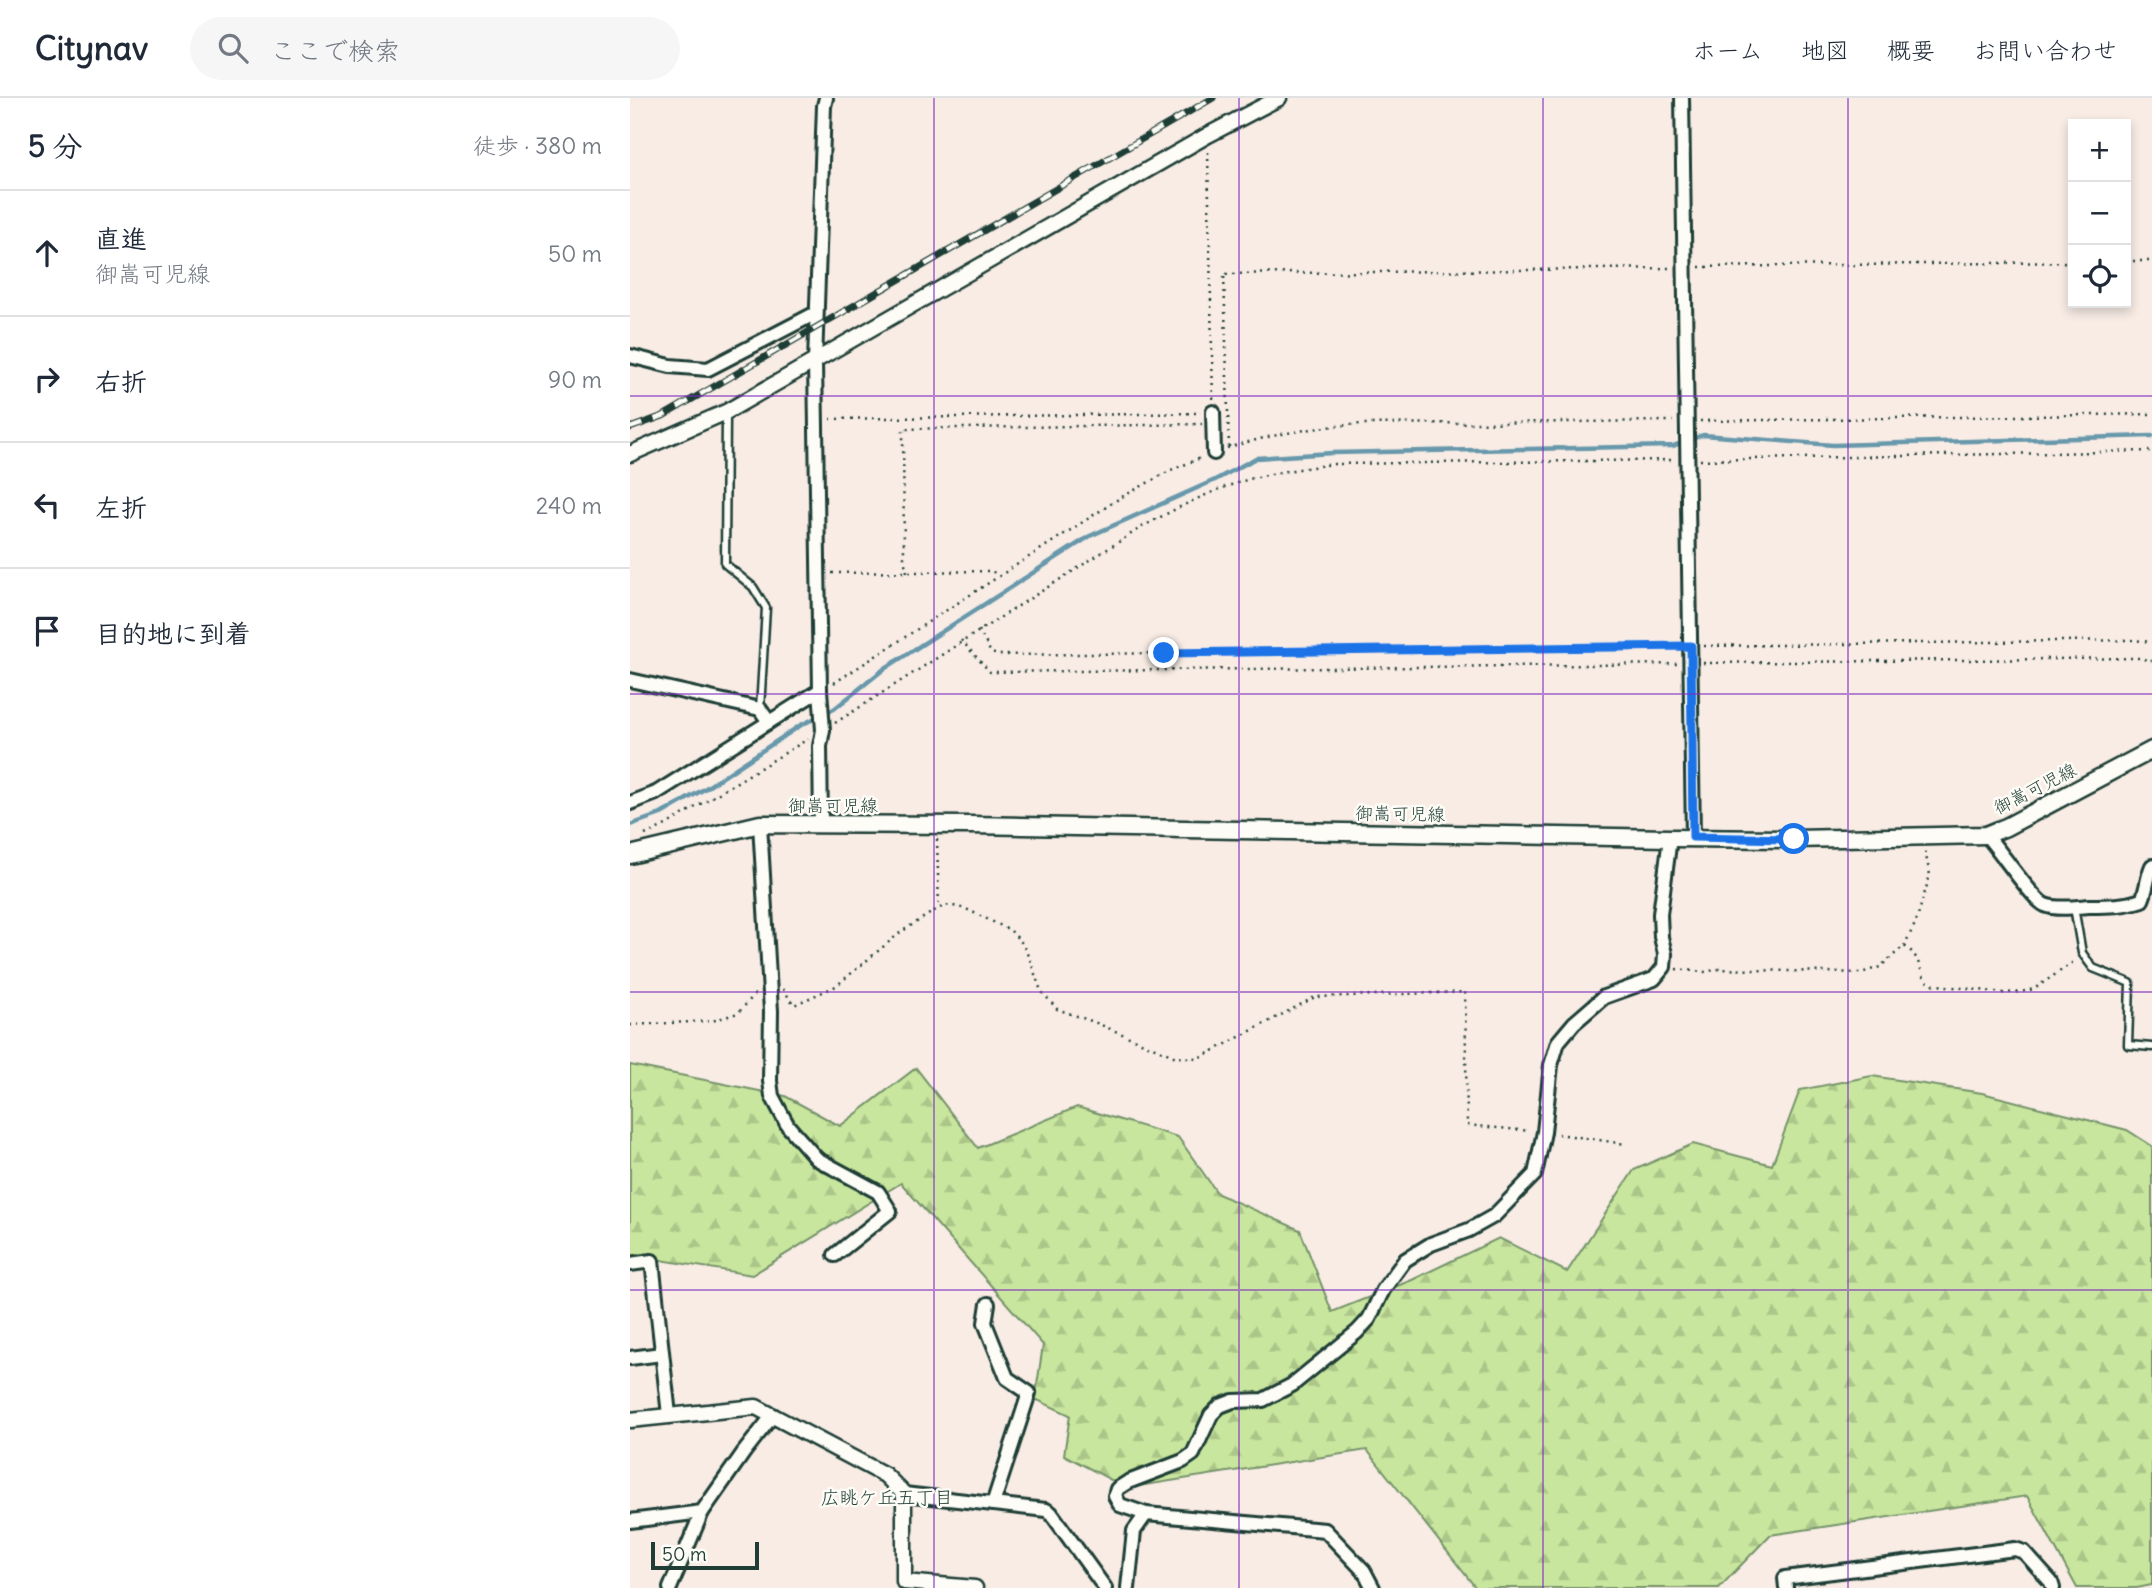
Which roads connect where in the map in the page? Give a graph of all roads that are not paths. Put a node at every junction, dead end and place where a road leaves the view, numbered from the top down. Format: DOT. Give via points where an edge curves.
graph roads {
  1 [pos="826,98"];
  2 [pos="1279,98"];
  3 [pos="1682,98"];
  4 [pos="816,313"];
  5 [pos="630,356"];
  6 [pos="815,362"];
  7 [pos="726,412"];
  8 [pos="1214,418"];
  9 [pos="1214,453"];
  10 [pos="630,454"];
  11 [pos="630,680"];
  12 [pos="820,690"];
  13 [pos="760,709"];
  14 [pos="769,722"];
  15 [pos="2152,750"];
  16 [pos="630,803"];
  17 [pos="760,824"];
  18 [pos="821,825"];
  19 [pos="1986,835"];
  20 [pos="1693,837"];
  21 [pos="1670,838"];
  22 [pos="630,855"];
  23 [pos="2152,866"];
  24 [pos="2074,907"];
  25 [pos="2152,1047"];
  26 [pos="835,1255"];
  27 [pos="630,1264"];
  28 [pos="988,1304"];
  29 [pos="662,1354"];
  30 [pos="630,1358"];
  31 [pos="773,1415"];
  32 [pos="670,1416"];
  33 [pos="630,1420"];
  34 [pos="904,1494"];
  35 [pos="993,1504"];
  36 [pos="702,1512"];
  37 [pos="1146,1514"];
  38 [pos="630,1521"];
  39 [pos="903,1585"];
  40 [pos="670,1588"];
  41 [pos="975,1588"];
  42 [pos="1105,1588"];
  43 [pos="1128,1588"];
  44 [pos="1373,1588"];
  45 [pos="1786,1588"];
  46 [pos="2053,1588"];
  1 -- 4 [label="street"];
  2 -- 6 [label="street"];
  3 -- 20 [label="street"];
  4 -- 5 [label="street" via="708,369"];
  4 -- 6 [label="street"];
  6 -- 7 [label="street"];
  6 -- 12 [label="street"];
  7 -- 10 [label="street"];
  7 -- 13 [label="lane" via="725,564 753,587 766,608"];
  8 -- 9 [label="street"];
  11 -- 13 [label="street"];
  12 -- 14 [label="street"];
  12 -- 18 [label="street"];
  13 -- 14 [label="street"];
  14 -- 16 [label="street" via="656,793"];
  15 -- 19 [label="main road, 御嵩可児線"];
  17 -- 18 [label="main road, 御嵩可児線"];
  17 -- 22 [label="main road, 御嵩可児線"];
  17 -- 26 [label="street" via="772,1096 788,1126 817,1159 878,1192 890,1212"];
  18 -- 21 [label="main road, 御嵩可児線"];
  19 -- 20 [label="main road, 御嵩可児線"];
  19 -- 24 [label="street" via="2044,905"];
  20 -- 21 [label="main road, 御嵩可児線"];
  21 -- 37 [label="street" via="1660,914 1664,967 1654,979 1604,997 1564,1033 1553,1052 1535,1174 1494,1216 1405,1260 1369,1319 1292,1385 1263,1400 1220,1406 1193,1454 1117,1489 1120,1505"];
  23 -- 24 [label="street" via="2142,900"];
  24 -- 25 [label="lane" via="2082,953 2093,968 2130,983 2128,1045"];
  27 -- 29 [label="street" via="652,1261"];
  28 -- 35 [label="street" via="985,1323 1007,1378 1030,1393"];
  29 -- 30 [label="street"];
  29 -- 32 [label="street"];
  31 -- 32 [label="street" via="756,1407"];
  31 -- 34 [label="street" via="885,1475"];
  31 -- 36 [label="street"];
  32 -- 33 [label="street"];
  34 -- 35 [label="street"];
  34 -- 39 [label="street"];
  35 -- 42 [label="street" via="1051,1513"];
  36 -- 38 [label="street"];
  36 -- 40 [label="street"];
  37 -- 43 [label="street" via="1134,1531"];
  37 -- 44 [label="street" via="1325,1530 1364,1571"];
  39 -- 41 [label="street"];
  45 -- 46 [label="street" via="1785,1578 2015,1549 2024,1552"];
}
